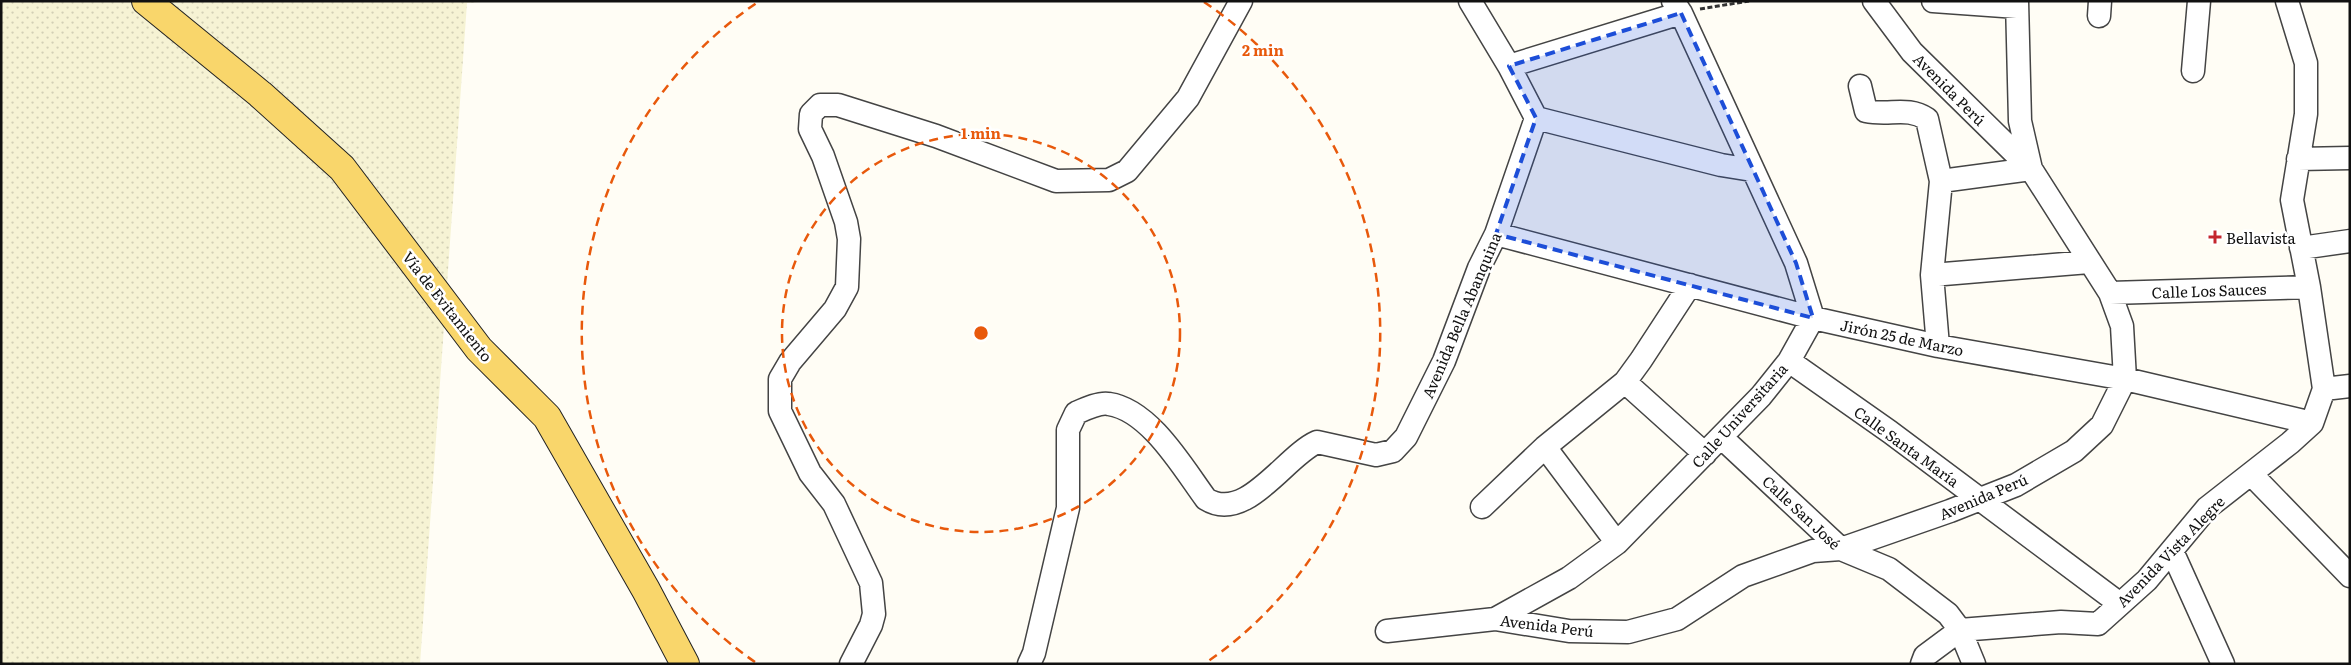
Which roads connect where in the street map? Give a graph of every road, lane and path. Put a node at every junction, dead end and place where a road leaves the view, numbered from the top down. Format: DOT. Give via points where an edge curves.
graph roads {
  1 [pos="146,1"];
  2 [pos="1241,1"];
  3 [pos="1470,1"];
  4 [pos="1749,1"];
  5 [pos="1874,1"];
  6 [pos="1933,1"];
  7 [pos="2199,1"];
  8 [pos="2287,1"];
  9 [pos="2017,4"];
  10 [pos="1677,7"];
  11 [pos="1509,66"];
  12 [pos="2192,71"];
  13 [pos="1860,86"];
  14 [pos="1536,118"];
  15 [pos="2298,158"];
  16 [pos="2350,158"];
  17 [pos="2031,169"];
  18 [pos="1752,170"];
  19 [pos="1941,181"];
  20 [pos="1496,234"];
  21 [pos="2350,241"];
  22 [pos="2301,248"];
  23 [pos="2089,262"];
  24 [pos="1932,275"];
  25 [pos="1690,285"];
  26 [pos="2308,287"];
  27 [pos="2110,293"];
  28 [pos="1813,318"];
  29 [pos="1938,346"];
  30 [pos="1789,361"];
  31 [pos="2125,379"];
  32 [pos="1625,382"];
  33 [pos="2350,386"];
  34 [pos="2324,389"];
  35 [pos="2312,423"];
  36 [pos="1721,437"];
  37 [pos="1545,448"];
  38 [pos="1705,454"];
  39 [pos="2251,474"];
  40 [pos="1980,500"];
  41 [pos="1482,507"];
  42 [pos="1617,543"];
  43 [pos="1841,549"];
  44 [pos="2172,551"];
  45 [pos="2350,576"];
  46 [pos="2120,604"];
  47 [pos="1495,619"];
  48 [pos="1960,630"];
  49 [pos="1386,631"];
  50 [pos="685,664"];
  51 [pos="851,664"];
  52 [pos="1029,664"];
  53 [pos="1922,664"];
  54 [pos="1974,664"];
  55 [pos="2223,664"];
  1 -- 50 [label="main road, Vía de Evitamiento" via="260,94 342,168 479,349 547,417"];
  2 -- 51 [label="street" via="1188,98 1127,171 1109,180 1056,181 936,136 838,105 820,105 812,114 810,129 846,222 849,240 847,286 835,309 790,362 780,379 780,411 810,473 834,504 871,583 874,614"];
  3 -- 11 [label="street"];
  4 -- 10 [label="path"];
  5 -- 17 [label="street, Avenida Perú" via="1912,52"];
  6 -- 9 [label="street"];
  7 -- 12 [label="street"];
  8 -- 15 [label="street, Avenida Vista Alegre" via="2306,63 2306,114"];
  9 -- 17 [label="street" via="2020,121"];
  10 -- 11 [label="street"];
  10 -- 18 [label="street"];
  11 -- 14 [label="street"];
  13 -- 19 [label="street" via="1866,111 1877,114 1916,112 1928,119"];
  14 -- 18 [label="street"];
  14 -- 20 [label="street, Avenida Bella Abanquina"];
  15 -- 16 [label="street"];
  15 -- 22 [label="street, Avenida Vista Alegre" via="2292,200"];
  17 -- 19 [label="street"];
  17 -- 23 [label="street, Avenida Perú"];
  18 -- 28 [label="street" via="1796,263"];
  19 -- 24 [label="street"];
  20 -- 25 [label="street, Jirón 25 de Marzo"];
  20 -- 52 [label="street, Avenida Bella Abanquina" via="1479,268 1444,362 1406,437 1393,451 1376,455 1317,442 1308,446 1274,478 1240,501 1224,505 1206,499 1166,445 1143,420 1127,409 1108,403 1076,413 1068,430 1068,508"];
  21 -- 22 [label="street"];
  22 -- 26 [label="street, Avenida Vista Alegre"];
  23 -- 24 [label="street"];
  23 -- 27 [label="street, Avenida Perú"];
  24 -- 29 [label="street"];
  25 -- 28 [label="street, Jirón 25 de Marzo"];
  25 -- 32 [label="street"];
  26 -- 27 [label="street, Calle Los Sauces"];
  26 -- 34 [label="street, Avenida Vista Alegre"];
  27 -- 31 [label="street, Avenida Perú" via="2122,326"];
  28 -- 29 [label="street, Jirón 25 de Marzo"];
  28 -- 30 [label="street, Calle Universitaria"];
  29 -- 31 [label="street, Jirón 25 de Marzo"];
  30 -- 36 [label="street, Calle Universitaria"];
  30 -- 40 [label="street, Calle Santa María"];
  31 -- 35 [label="street, Jirón 25 de Marzo"];
  31 -- 40 [label="street, Avenida Perú" via="2102,425 2074,451 2016,485"];
  32 -- 37 [label="street"];
  32 -- 38 [label="street"];
  33 -- 34 [label="street"];
  34 -- 35 [label="street, Avenida Vista Alegre"];
  35 -- 39 [label="street, Avenida Vista Alegre"];
  36 -- 38 [label="street, Calle Universitaria"];
  36 -- 43 [label="street, Calle San José"];
  37 -- 41 [label="street"];
  37 -- 42 [label="street"];
  38 -- 42 [label="street, Calle Universitaria"];
  39 -- 44 [label="street, Avenida Vista Alegre" via="2207,508"];
  39 -- 45 [label="street"];
  40 -- 43 [label="street, Avenida Perú"];
  40 -- 46 [label="street, Calle Santa María"];
  42 -- 47 [label="street, Calle Universitaria" via="1569,578"];
  43 -- 47 [label="street, Avenida Perú" via="1813,551 1743,576 1677,619 1628,632 1569,631"];
  43 -- 48 [label="street, Calle San José" via="1889,569 1948,614"];
  44 -- 46 [label="street, Avenida Vista Alegre"];
  44 -- 55 [label="street"];
  46 -- 48 [label="street, Avenida Vista Alegre" via="2098,624 2061,622"];
  47 -- 49 [label="street, Avenida Perú"];
  48 -- 53 [label="street" via="1925,656"];
  48 -- 54 [label="street, Calle San José"];
}
